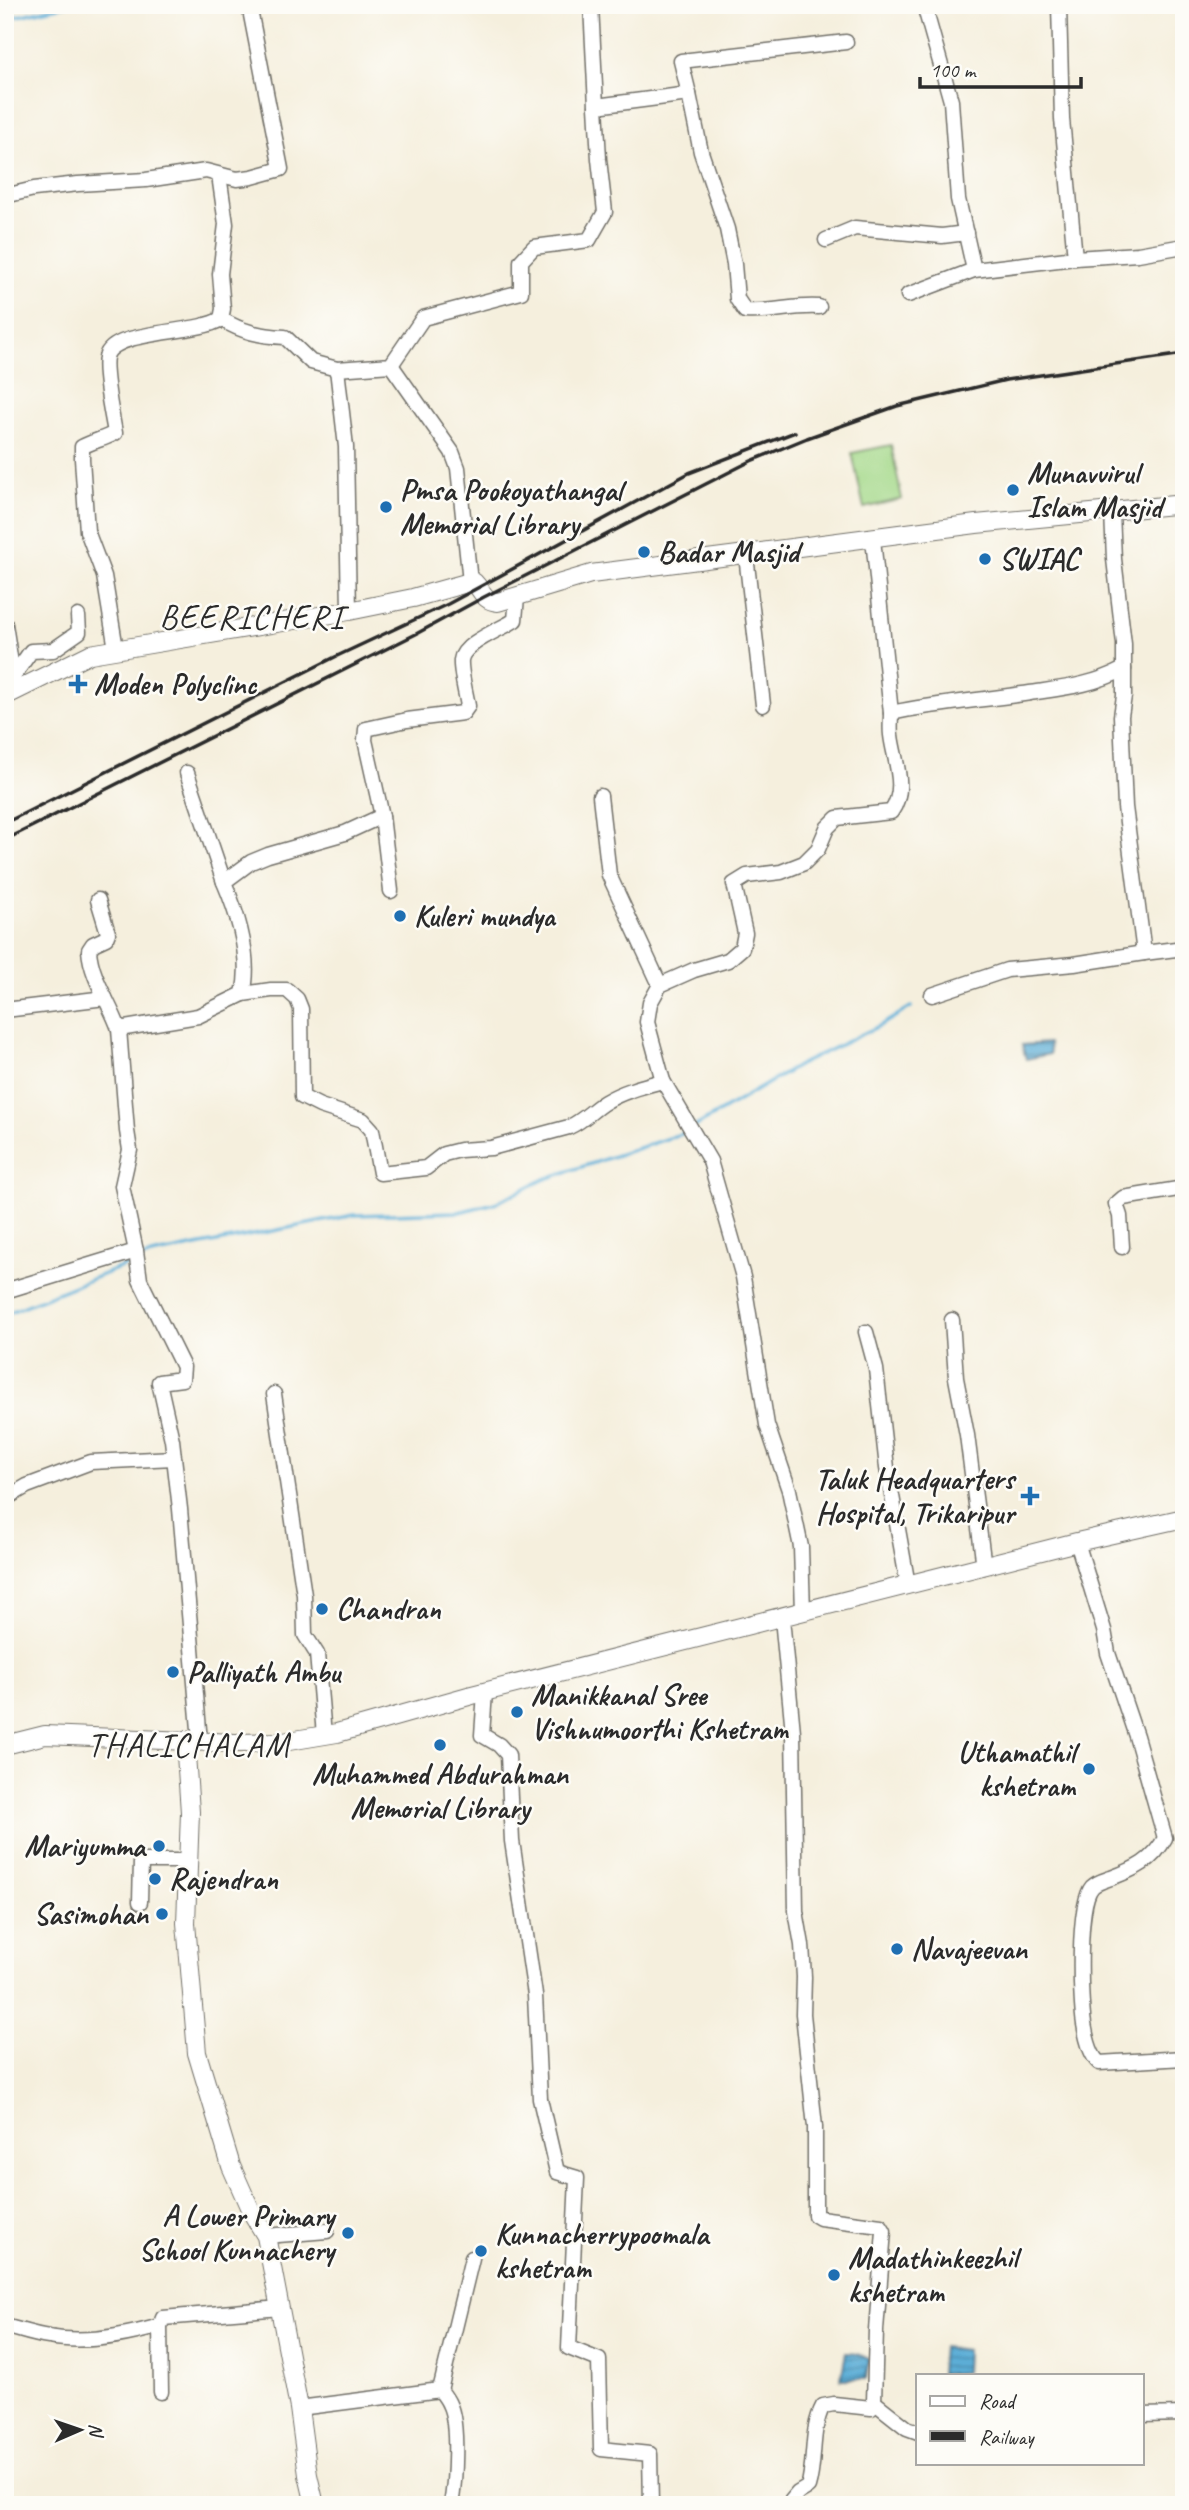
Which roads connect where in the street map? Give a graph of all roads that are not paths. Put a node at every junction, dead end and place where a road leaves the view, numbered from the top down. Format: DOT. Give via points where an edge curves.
graph roads {
  1 [pos="249,5"];
  2 [pos="591,5"];
  3 [pos="924,5"];
  4 [pos="1059,5"];
  5 [pos="846,42"];
  6 [pos="689,94"];
  7 [pos="596,106"];
  8 [pos="219,175"];
  9 [pos="5,197"];
  10 [pos="965,233"];
  11 [pos="826,240"];
  12 [pos="1184,246"];
  13 [pos="1075,258"];
  14 [pos="974,270"];
  15 [pos="908,295"];
  16 [pos="819,307"];
  17 [pos="221,319"];
  18 [pos="391,365"];
  19 [pos="337,369"];
  20 [pos="1184,504"];
  21 [pos="1112,512"];
  22 [pos="873,539"];
  23 [pos="746,555"];
  24 [pos="470,582"];
  25 [pos="517,597"];
  26 [pos="349,611"];
  27 [pos="78,616"];
  28 [pos="5,624"];
  29 [pos="116,649"];
  30 [pos="1124,669"];
  31 [pos="10,688"];
  32 [pos="763,705"];
  33 [pos="891,713"];
  34 [pos="187,773"];
  35 [pos="600,796"];
  36 [pos="382,816"];
  37 [pos="224,882"];
  38 [pos="391,891"];
  39 [pos="98,900"];
  40 [pos="1184,948"];
  41 [pos="1144,953"];
  42 [pos="660,985"];
  43 [pos="243,994"];
  44 [pos="932,995"];
  45 [pos="105,998"];
  46 [pos="5,1010"];
  47 [pos="119,1029"];
  48 [pos="663,1081"];
  49 [pos="1184,1188"];
  50 [pos="1122,1247"];
  51 [pos="137,1257"];
  52 [pos="5,1291"];
  53 [pos="952,1320"];
  54 [pos="866,1332"];
  55 [pos="274,1394"];
  56 [pos="174,1458"];
  57 [pos="5,1502"];
  58 [pos="1184,1518"];
  59 [pos="1077,1542"];
  60 [pos="984,1567"];
  61 [pos="908,1585"];
  62 [pos="803,1612"];
  63 [pos="782,1618"];
  64 [pos="485,1692"];
  65 [pos="324,1735"];
  66 [pos="192,1740"];
  67 [pos="5,1745"];
  68 [pos="188,1861"];
  69 [pos="140,1902"];
  70 [pos="1184,2058"];
  71 [pos="327,2231"];
  72 [pos="266,2236"];
  73 [pos="472,2258"];
  74 [pos="280,2308"];
  75 [pos="5,2326"];
  76 [pos="160,2326"];
  77 [pos="440,2390"];
  78 [pos="161,2392"];
  79 [pos="874,2402"];
  80 [pos="299,2408"];
  81 [pos="1184,2414"];
  82 [pos="1144,2415"];
  83 [pos="916,2431"];
  84 [pos="315,2505"];
  85 [pos="451,2505"];
  86 [pos="652,2505"];
  87 [pos="788,2505"];
  1 -- 8 [label="street" via="281,169 237,179"];
  2 -- 7 [label="street"];
  3 -- 10 [label="street" via="951,101 955,173"];
  4 -- 13 [label="street" via="1062,119"];
  5 -- 6 [label="street" via="681,61"];
  6 -- 7 [label="street"];
  6 -- 16 [label="street" via="701,152 727,229 737,299 745,311"];
  7 -- 18 [label="street" via="605,212 589,240 534,247 521,261 521,292 423,318"];
  8 -- 9 [label="street" via="206,172 78,184"];
  8 -- 17 [label="street" via="226,224"];
  10 -- 11 [label="street" via="942,236 855,228"];
  10 -- 14 [label="street"];
  12 -- 13 [label="street"];
  13 -- 14 [label="street"];
  14 -- 15 [label="street"];
  17 -- 19 [label="street" via="238,330 285,337 311,362"];
  17 -- 29 [label="street" via="182,331 142,335 115,344 107,354 105,369 115,433 82,447 82,459 87,531 104,576"];
  18 -- 19 [label="street"];
  18 -- 24 [label="street" via="458,468"];
  19 -- 26 [label="street" via="346,447"];
  20 -- 21 [label="main road"];
  21 -- 22 [label="main road"];
  21 -- 30 [label="street"];
  22 -- 23 [label="main road"];
  22 -- 33 [label="street"];
  23 -- 25 [label="main road" via="591,574"];
  23 -- 32 [label="street"];
  24 -- 25 [label="main road" via="492,601"];
  24 -- 26 [label="main road"];
  25 -- 36 [label="street" via="515,620 478,640 461,659 468,706 463,713 366,729"];
  26 -- 29 [label="main road"];
  27 -- 31 [label="street" via="79,632 53,650 31,651"];
  28 -- 31 [label="street"];
  29 -- 31 [label="main road" via="90,654"];
  30 -- 33 [label="street" via="1072,687"];
  30 -- 41 [label="street" via="1125,807"];
  33 -- 42 [label="street" via="900,777 897,804 891,812 837,818 804,863 781,872 747,876 734,884 745,933 742,948 728,960"];
  34 -- 37 [label="street"];
  35 -- 42 [label="street" via="609,875"];
  36 -- 37 [label="street" via="345,833 251,862"];
  36 -- 38 [label="street"];
  37 -- 43 [label="street" via="242,936"];
  39 -- 45 [label="street" via="108,933 93,944 89,957"];
  40 -- 41 [label="street"];
  41 -- 44 [label="street" via="1007,970"];
  42 -- 48 [label="street" via="647,1022"];
  43 -- 47 [label="street" via="198,1016"];
  43 -- 48 [label="street" via="288,990 297,999 302,1097 363,1120 372,1130 380,1173 426,1168 444,1154 491,1148 569,1127 609,1100"];
  45 -- 46 [label="street"];
  45 -- 47 [label="street"];
  47 -- 51 [label="street" via="130,1150 122,1186"];
  48 -- 62 [label="street" via="710,1161 743,1277 767,1425 789,1490 801,1546"];
  49 -- 50 [label="street" via="1123,1198 1116,1204"];
  51 -- 52 [label="street"];
  51 -- 56 [label="street" via="140,1280 183,1367 182,1379 159,1382"];
  53 -- 60 [label="street"];
  54 -- 61 [label="street" via="876,1369 888,1480"];
  55 -- 65 [label="street" via="304,1595 305,1635 317,1654"];
  56 -- 57 [label="street" via="91,1462 27,1486"];
  56 -- 66 [label="street"];
  58 -- 59 [label="main road"];
  59 -- 60 [label="main road"];
  59 -- 70 [label="street" via="1165,1838 1149,1860 1094,1885 1087,1895 1080,1945 1084,2024 1099,2063"];
  60 -- 61 [label="main road"];
  61 -- 62 [label="main road"];
  62 -- 63 [label="main road"];
  63 -- 64 [label="main road"];
  63 -- 79 [label="street" via="793,1732 796,1911 815,2127 814,2209 820,2218 877,2225 884,2231"];
  64 -- 65 [label="main road"];
  64 -- 86 [label="street" via="482,1735 508,1755 512,1842 535,1995 540,2099 557,2172 577,2178 569,2348 599,2360 601,2449 650,2454"];
  65 -- 66 [label="main road" via="283,1742"];
  66 -- 67 [label="main road" via="46,1735"];
  66 -- 68 [label="main road"];
  68 -- 69 [label="street" via="141,1861"];
  68 -- 72 [label="main road" via="186,1923 197,2053 231,2166"];
  71 -- 72 [label="street"];
  72 -- 74 [label="main road"];
  73 -- 77 [label="street"];
  74 -- 76 [label="street" via="163,2318"];
  74 -- 80 [label="main road"];
  75 -- 76 [label="street" via="51,2338 127,2335"];
  76 -- 78 [label="street"];
  77 -- 80 [label="street"];
  77 -- 85 [label="street" via="450,2406 454,2433"];
  79 -- 83 [label="street"];
  79 -- 87 [label="street" via="871,2408 823,2406 817,2417 808,2487"];
  80 -- 84 [label="main road"];
  81 -- 82 [label="street"];
}
